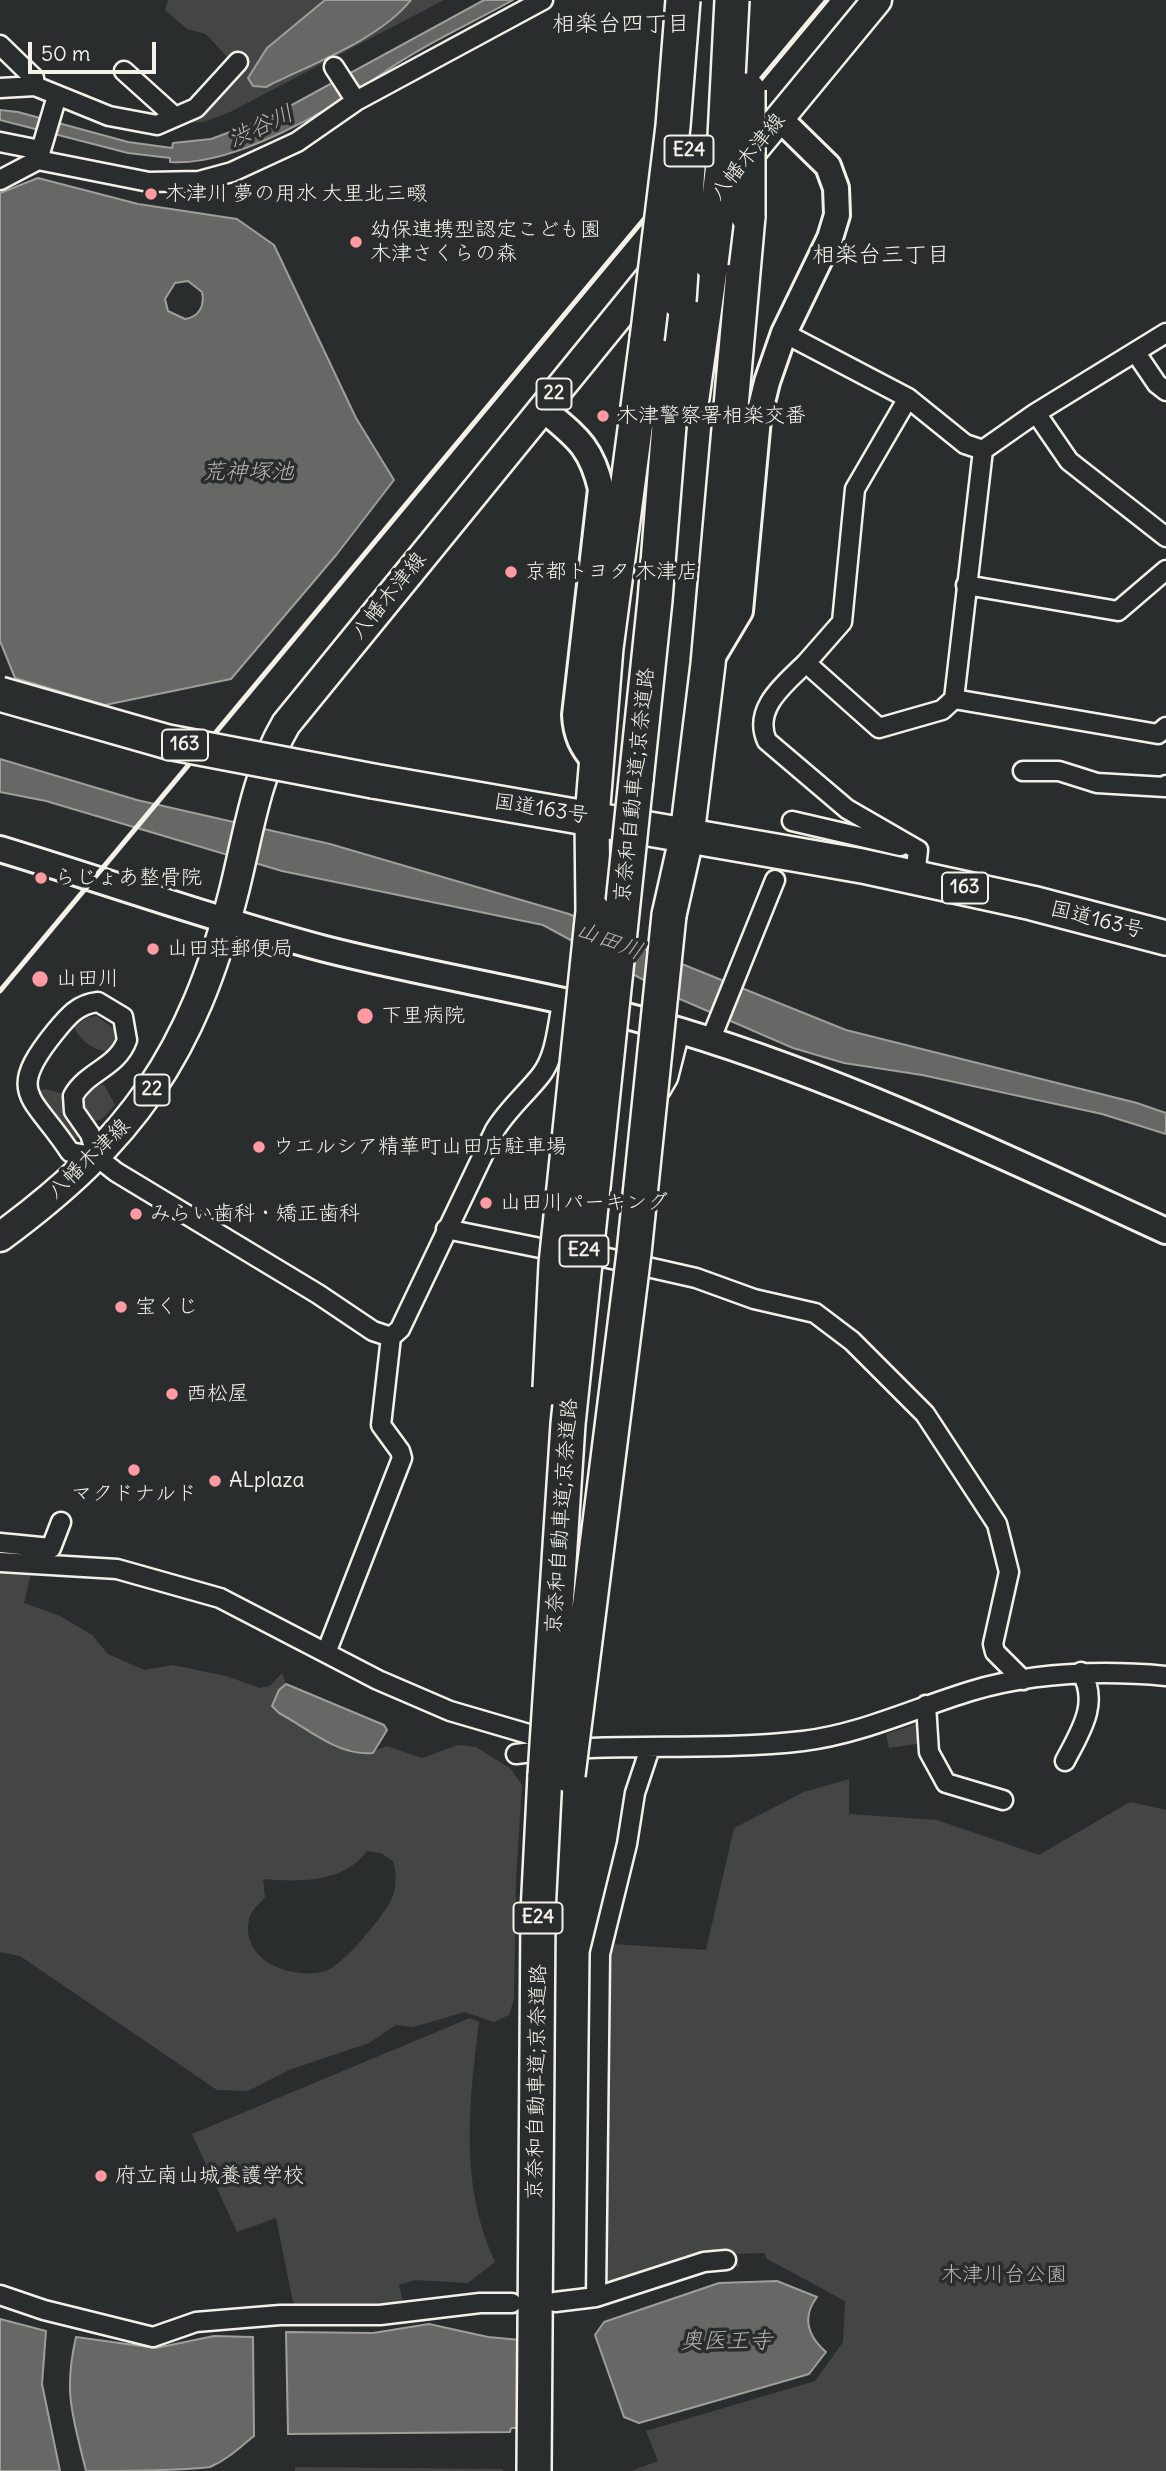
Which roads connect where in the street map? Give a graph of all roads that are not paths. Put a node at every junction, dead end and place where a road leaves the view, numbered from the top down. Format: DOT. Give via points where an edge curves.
graph roads {
  1 [pos="543,0"];
  2 [pos="683,0"];
  3 [pos="695,0"];
  4 [pos="732,0"];
  5 [pos="745,0"];
  6 [pos="877,0"];
  7 [pos="0,45"];
  8 [pos="238,62"];
  9 [pos="334,67"];
  10 [pos="124,71"];
  11 [pos="35,86"];
  12 [pos="0,88"];
  13 [pos="55,101"];
  14 [pos="356,101"];
  15 [pos="174,116"];
  16 [pos="779,118"];
  17 [pos="0,142"];
  18 [pos="40,151"];
  19 [pos="0,180"];
  20 [pos="784,333"];
  21 [pos="1166,333"];
  22 [pos="1136,353"];
  23 [pos="1166,390"];
  24 [pos="908,398"];
  25 [pos="542,408"];
  26 [pos="1036,413"];
  27 [pos="983,450"];
  28 [pos="1166,537"];
  29 [pos="1166,570"];
  30 [pos="966,585"];
  31 [pos="655,600"];
  32 [pos="806,663"];
  33 [pos="708,664"];
  34 [pos="0,694"];
  35 [pos="954,699"];
  36 [pos="1163,734"];
  37 [pos="595,766"];
  38 [pos="1023,771"];
  39 [pos="695,774"];
  40 [pos="1166,785"];
  41 [pos="534,807"];
  42 [pos="792,821"];
  43 [pos="645,827"];
  44 [pos="755,846"];
  45 [pos="0,849"];
  46 [pos="916,863"];
  47 [pos="600,873"];
  48 [pos="775,880"];
  49 [pos="672,901"];
  50 [pos="229,908"];
  51 [pos="1166,938"];
  52 [pos="563,1000"];
  53 [pos="680,1031"];
  54 [pos="712,1034"];
  55 [pos="97,1157"];
  56 [pos="446,1229"];
  57 [pos="1166,1231"];
  58 [pos="0,1237"];
  59 [pos="618,1260"];
  60 [pos="391,1337"];
  61 [pos="61,1522"];
  62 [pos="0,1543"];
  63 [pos="0,1562"];
  64 [pos="326,1653"];
  65 [pos="1081,1672"];
  66 [pos="1166,1676"];
  67 [pos="1023,1680"];
  68 [pos="926,1705"];
  69 [pos="584,1747"];
  70 [pos="650,1748"];
  71 [pos="516,1754"];
  72 [pos="553,1755"];
  73 [pos="1065,1761"];
  74 [pos="1003,1800"];
  75 [pos="726,2260"];
  76 [pos="0,2295"];
  77 [pos="596,2297"];
  78 [pos="534,2305"];
  79 [pos="536,2436"];
  80 [pos="534,2471"];
  81 [pos="540,2471"];
  1 -- 14 [label="street"];
  2 -- 37 [label="highway, bridge" via="673,126 612,597"];
  3 -- 31 [label="highway, 京奈和自動車道;京奈道路 / E24, bridge" via="687,210"];
  4 -- 31 [label="highway, 京奈和自動車道;京奈道路 / E24, bridge" via="724,156 711,263 687,432"];
  5 -- 33 [label="highway, bridge" via="748,216"];
  6 -- 16 [label="main road, 八幡木津線 / 22"];
  7 -- 11 [label="street" via="34,78"];
  8 -- 15 [label="street" via="196,108"];
  9 -- 14 [label="street"];
  10 -- 15 [label="street"];
  11 -- 12 [label="street"];
  11 -- 13 [label="street"];
  13 -- 15 [label="street" via="157,125"];
  13 -- 18 [label="street"];
  14 -- 18 [label="street" via="297,142 232,172 199,181 149,182"];
  16 -- 20 [label="street" via="828,166 836,188 837,215"];
  16 -- 25 [label="main road, 八幡木津線 / 22"];
  17 -- 18 [label="street"];
  18 -- 19 [label="street"];
  20 -- 24 [label="street"];
  20 -- 33 [label="street" via="758,419 740,611"];
  21 -- 22 [label="street"];
  22 -- 23 [label="street"];
  22 -- 26 [label="street"];
  24 -- 27 [label="street" via="965,444"];
  24 -- 32 [label="street" via="855,489 842,622"];
  25 -- 37 [label="street" via="580,440 595,461 601,489 575,715 582,747"];
  25 -- 50 [label="main road, 八幡木津線 / 22" via="307,693 271,750"];
  26 -- 27 [label="street"];
  26 -- 28 [label="street" via="1069,461"];
  27 -- 30 [label="street"];
  29 -- 30 [label="street" via="1118,611"];
  30 -- 35 [label="street"];
  31 -- 72 [label="highway, 京奈和自動車道;京奈道路 / E24, bridge" via="582,1277"];
  32 -- 35 [label="street" via="879,728 942,710"];
  32 -- 46 [label="street" via="768,705 763,732 767,741"];
  33 -- 39 [label="highway"];
  34 -- 41 [label="highway, 国道163号 / 163, bridge" via="168,742"];
  35 -- 36 [label="street"];
  37 -- 41 [label="highway" via="587,784 570,799"];
  37 -- 43 [label="highway"];
  37 -- 43 [label="highway" via="609,800"];
  38 -- 40 [label="street" via="1059,771 1097,783"];
  39 -- 43 [label="highway"];
  39 -- 43 [label="highway" via="676,802"];
  39 -- 44 [label="highway" via="710,818 728,834"];
  41 -- 43 [label="highway, 国道163号 / 163"];
  42 -- 46 [label="street"];
  43 -- 44 [label="highway, 国道163号 / 163"];
  43 -- 47 [label="highway"];
  43 -- 47 [label="highway" via="632,849"];
  43 -- 49 [label="highway"];
  44 -- 46 [label="highway, 国道163号 / 163"];
  44 -- 49 [label="highway" via="703,859 685,873"];
  45 -- 50 [label="street"];
  46 -- 51 [label="highway, 国道163号 / 163"];
  47 -- 72 [label="highway, bridge" via="556,1264 545,1538"];
  48 -- 54 [label="street"];
  49 -- 72 [label="highway, bridge" via="634,1252"];
  50 -- 52 [label="street" via="328,949"];
  50 -- 55 [label="main road, 八幡木津線 / 22" via="206,986 178,1047 133,1117"];
  52 -- 53 [label="street"];
  52 -- 56 [label="street" via="542,1074 507,1110"];
  53 -- 54 [label="street"];
  53 -- 59 [label="street" via="668,1078 632,1144"];
  54 -- 57 [label="street" via="882,1102"];
  55 -- 55 [label="street" via="70,1152 40,1111 26,1081 39,1052 76,1009 98,1002 123,1017 127,1040 115,1061 90,1075 73,1096 74,1111 90,1134"];
  55 -- 58 [label="main road, 八幡木津線 / 22"];
  55 -- 60 [label="street" via="373,1331"];
  56 -- 59 [label="street"];
  56 -- 60 [label="street" via="400,1329"];
  59 -- 67 [label="street" via="815,1313 903,1388 925,1413 997,1524 1009,1572 993,1644 995,1652"];
  59 -- 69 [label="street" via="617,1353"];
  60 -- 64 [label="street" via="381,1425 402,1458"];
  61 -- 62 [label="street" via="51,1548"];
  63 -- 64 [label="street" via="133,1572 238,1606"];
  64 -- 72 [label="street" via="450,1711 532,1735"];
  65 -- 66 [label="street"];
  65 -- 67 [label="street"];
  65 -- 73 [label="street" via="1090,1702"];
  67 -- 68 [label="street"];
  68 -- 70 [label="street" via="852,1732 802,1741"];
  68 -- 74 [label="street" via="929,1752 946,1783"];
  69 -- 70 [label="street"];
  69 -- 72 [label="street"];
  70 -- 77 [label="street" via="635,1793 600,1954"];
  71 -- 72 [label="street"];
  72 -- 78 [label="highway, 京奈和自動車道;京奈道路" via="538,2061"];
  75 -- 77 [label="street" via="704,2262"];
  76 -- 78 [label="street" via="153,2337 196,2322"];
  77 -- 78 [label="street"];
  78 -- 79 [label="highway, 京奈和自動車道;京奈道路"];
  79 -- 80 [label="highway, 京奈和自動車道;京奈道路"];
  79 -- 81 [label="highway, 京奈和自動車道;京奈道路"];
}
